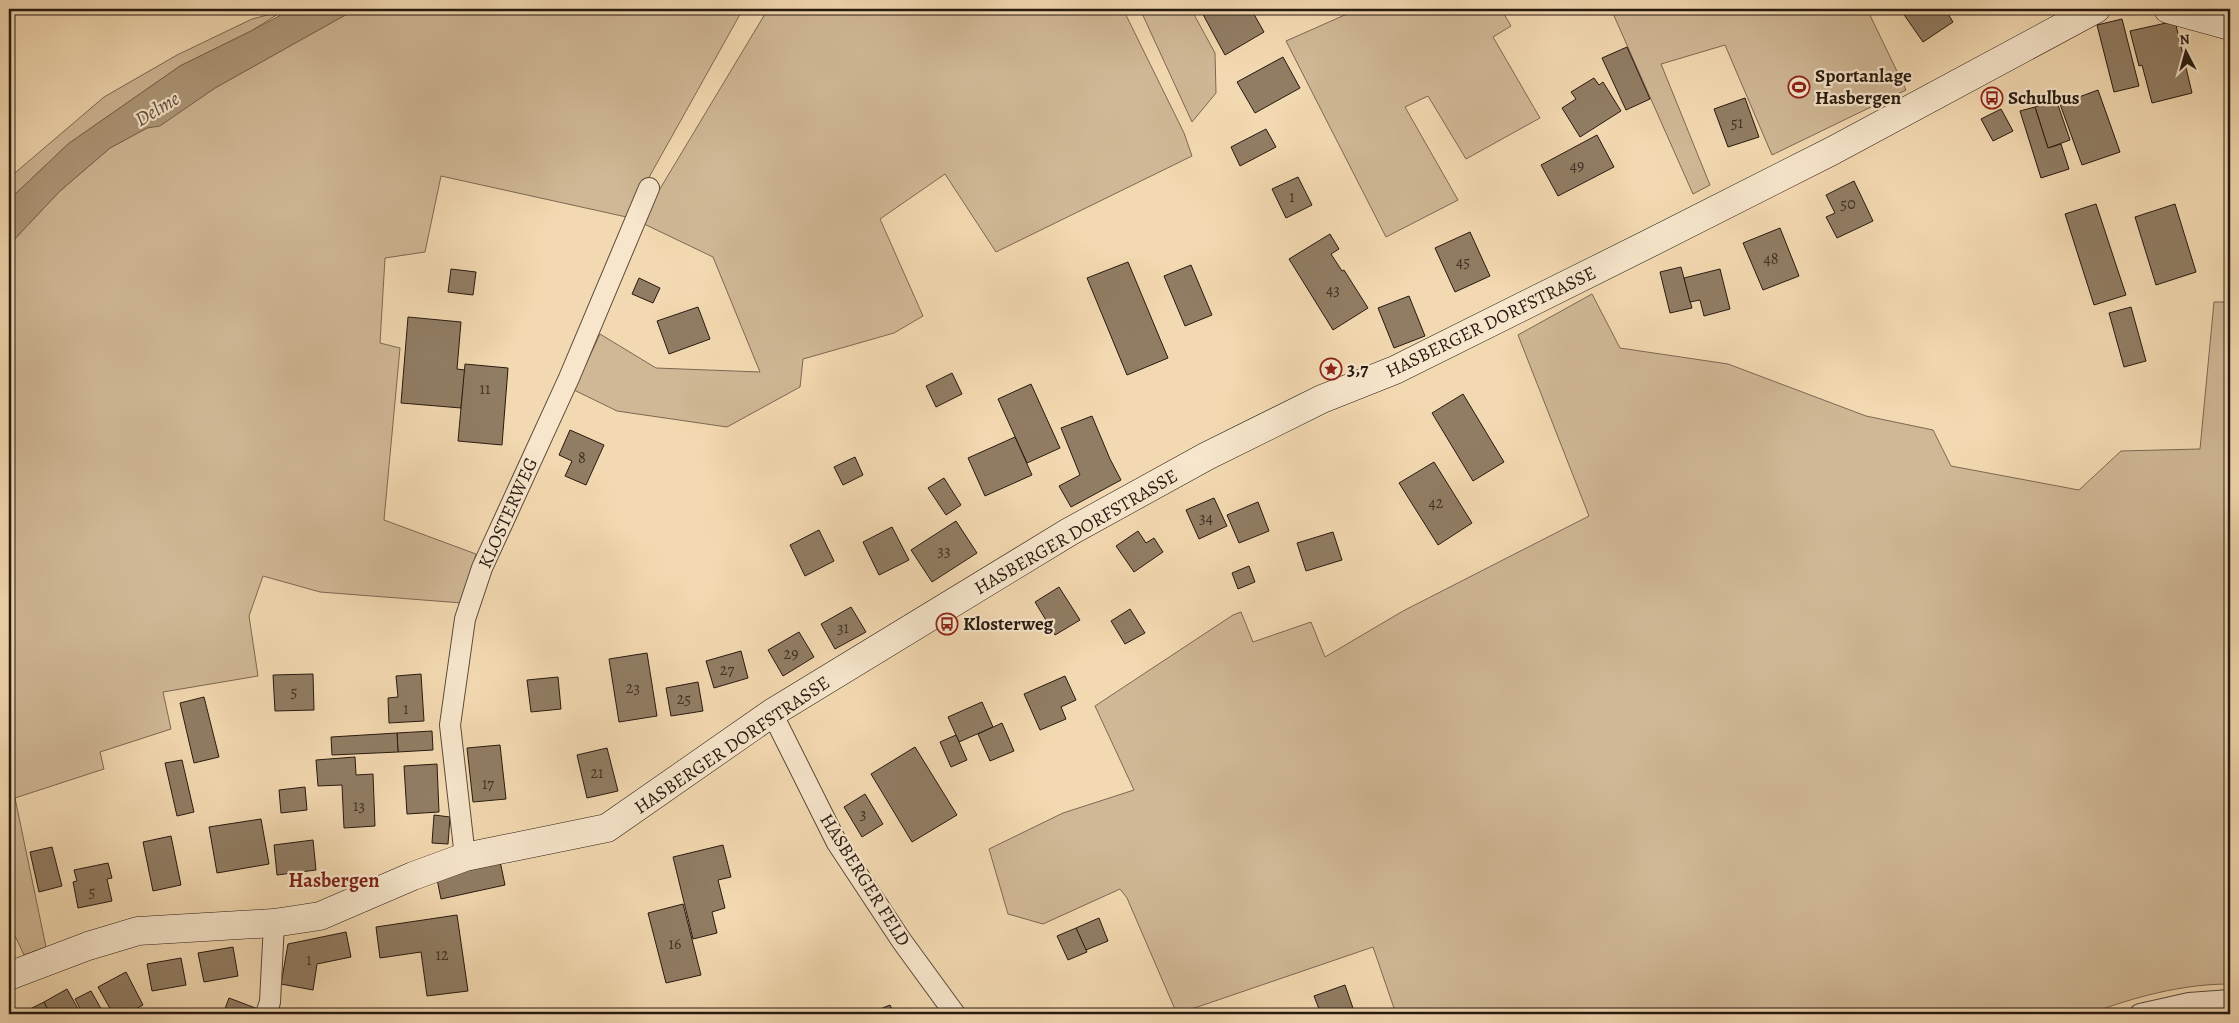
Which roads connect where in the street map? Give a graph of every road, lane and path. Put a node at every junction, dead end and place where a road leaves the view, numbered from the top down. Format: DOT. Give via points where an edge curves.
graph roads {
  1 [pos="2096,9"];
  2 [pos="2168,9"];
  3 [pos="2230,26"];
  4 [pos="649,188"];
  5 [pos="772,713"];
  6 [pos="465,857"];
  7 [pos="274,923"];
  8 [pos="9,976"];
  9 [pos="2230,1000"];
  10 [pos="266,1014"];
  11 [pos="954,1014"];
  12 [pos="2140,1014"];
  1 -- 5 [label="street, HASBERGER DORFSTRASSE" via="1832,151 1648,244 1395,370 1322,399 1207,456 1069,532"];
  2 -- 3 [label="street"];
  4 -- 6 [label="street, KLOSTERWEG" via="569,378 482,568 465,619 450,725"];
  5 -- 6 [label="street, HASBERGER DORFSTRASSE" via="607,828"];
  5 -- 11 [label="street, HASBERGER FELD" via="837,842"];
  6 -- 7 [label="street, HASBERGER DORFSTRASSE" via="320,916"];
  7 -- 8 [label="street, HASBERGER DORFSTRASSE" via="138,931"];
  7 -- 10 [label="street" via="270,1002"];
  9 -- 12 [label="street" via="2189,1003"];
}
